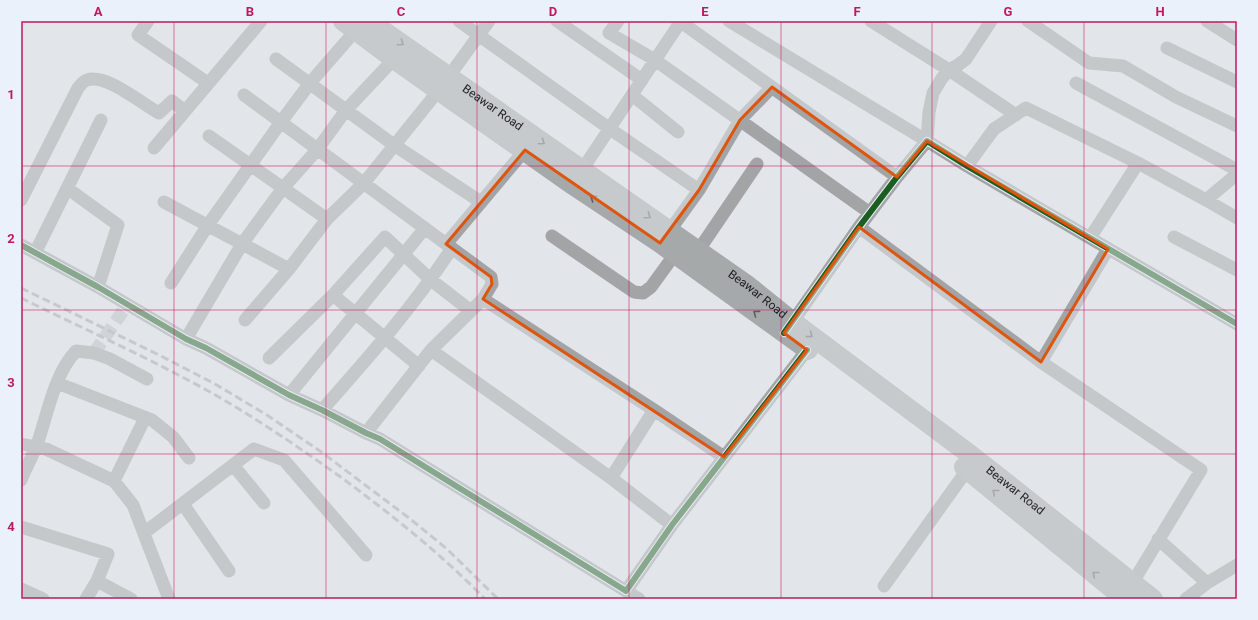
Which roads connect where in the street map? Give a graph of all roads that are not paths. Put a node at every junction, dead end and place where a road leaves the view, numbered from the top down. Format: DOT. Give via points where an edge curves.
graph roads {
  1 [pos="148,21"];
  2 [pos="261,21"];
  3 [pos="459,21"];
  4 [pos="489,21"];
  5 [pos="557,21"];
  6 [pos="618,21"];
  7 [pos="681,21"];
  8 [pos="729,21"];
  9 [pos="871,21"];
  10 [pos="991,21"];
  11 [pos="1028,21"];
  12 [pos="1208,21"];
  13 [pos="357,23"];
  14 [pos="480,36"];
  15 [pos="1237,40"];
  16 [pos="1167,48"];
  17 [pos="394,58"];
  18 [pos="276,59"];
  19 [pos="655,60"];
  20 [pos="949,70"];
  21 [pos="642,80"];
  22 [pos="1237,82"];
  23 [pos="208,83"];
  24 [pos="310,83"];
  25 [pos="443,83"];
  26 [pos="1076,83"];
  27 [pos="772,87"];
  28 [pos="244,95"];
  29 [pos="632,95"];
  30 [pos="346,110"];
  31 [pos="185,111"];
  32 [pos="1016,115"];
  33 [pos="101,120"];
  34 [pos="740,120"];
  35 [pos="281,122"];
  36 [pos="1237,126"];
  37 [pos="610,129"];
  38 [pos="678,132"];
  39 [pos="209,136"];
  40 [pos="927,141"];
  41 [pos="394,145"];
  42 [pos="154,148"];
  43 [pos="318,150"];
  44 [pos="525,150"];
  45 [pos="1138,163"];
  46 [pos="757,164"];
  47 [pos="250,165"];
  48 [pos="967,166"];
  49 [pos="1237,170"];
  50 [pos="1237,174"];
  51 [pos="578,177"];
  52 [pos="897,177"];
  53 [pos="364,183"];
  54 [pos="67,188"];
  55 [pos="283,188"];
  56 [pos="699,190"];
  57 [pos="21,200"];
  58 [pos="1206,200"];
  59 [pos="164,202"];
  60 [pos="481,202"];
  61 [pos="870,213"];
  62 [pos="1237,218"];
  63 [pos="327,219"];
  64 [pos="208,225"];
  65 [pos="859,227"];
  66 [pos="425,228"];
  67 [pos="552,236"];
  68 [pos="1174,237"];
  69 [pos="1090,238"];
  70 [pos="242,244"];
  71 [pos="21,245"];
  72 [pos="449,246"];
  73 [pos="678,249"];
  74 [pos="1108,249"];
  75 [pos="35,253"];
  76 [pos="404,254"];
  77 [pos="289,269"];
  78 [pos="1237,270"];
  79 [pos="431,280"];
  80 [pos="172,283"];
  81 [pos="98,287"];
  82 [pos="333,295"];
  83 [pos="482,299"];
  84 [pos="471,311"];
  85 [pos="356,314"];
  86 [pos="245,320"];
  87 [pos="1237,324"];
  88 [pos="789,328"];
  89 [pos="385,338"];
  90 [pos="186,339"];
  91 [pos="431,350"];
  92 [pos="808,350"];
  93 [pos="270,358"];
  94 [pos="1041,362"];
  95 [pos="419,366"];
  96 [pos="147,379"];
  97 [pos="57,383"];
  98 [pos="289,395"];
  99 [pos="322,410"];
  100 [pos="654,410"];
  101 [pos="145,418"];
  102 [pos="366,433"];
  103 [pos="21,444"];
  104 [pos="36,447"];
  105 [pos="724,456"];
  106 [pos="189,458"];
  107 [pos="233,465"];
  108 [pos="967,470"];
  109 [pos="611,478"];
  110 [pos="21,480"];
  111 [pos="114,481"];
  112 [pos="264,503"];
  113 [pos="183,504"];
  114 [pos="672,525"];
  115 [pos="21,527"];
  116 [pos="144,533"];
  117 [pos="1158,539"];
  118 [pos="366,555"];
  119 [pos="1237,565"];
  120 [pos="229,571"];
  121 [pos="97,581"];
  122 [pos="1207,583"];
  123 [pos="884,586"];
  124 [pos="21,589"];
  125 [pos="626,591"];
  126 [pos="1129,591"];
  127 [pos="44,599"];
  128 [pos="86,599"];
  129 [pos="131,599"];
  130 [pos="169,599"];
  131 [pos="639,599"];
  132 [pos="1153,599"];
  133 [pos="1186,599"];
  1 -- 23 [label="street" via="138,35"];
  2 -- 23 [label="street"];
  3 -- 14 [label="street"];
  4 -- 14 [label="street"];
  5 -- 21 [label="street"];
  6 -- 19 [label="street" via="610,33"];
  7 -- 19 [label="street"];
  7 -- 27 [label="street"];
  8 -- 40 [label="street"];
  9 -- 20 [label="street"];
  10 -- 20 [label="street" via="966,59"];
  11 -- 36 [label="street" via="1089,63 1122,66 1176,97"];
  12 -- 15 [label="street"];
  13 -- 17 [label="main road, Beawar Road"];
  13 -- 24 [label="street"];
  13 -- 25 [label="main road, Beawar Road, one-way"];
  14 -- 25 [label="street"];
  14 -- 37 [label="street"];
  16 -- 22 [label="street"];
  17 -- 25 [label="main road, Beawar Road"];
  17 -- 30 [label="street"];
  18 -- 24 [label="street"];
  19 -- 21 [label="street"];
  19 -- 34 [label="street"];
  20 -- 32 [label="street"];
  20 -- 40 [label="street" via="933,93"];
  21 -- 29 [label="street"];
  23 -- 31 [label="street"];
  24 -- 30 [label="street"];
  24 -- 35 [label="street"];
  25 -- 41 [label="street"];
  25 -- 44 [label="main road, Beawar Road"];
  25 -- 51 [label="main road, Beawar Road, one-way"];
  26 -- 49 [label="street"];
  27 -- 34 [label="street"];
  27 -- 52 [label="street"];
  28 -- 35 [label="street"];
  29 -- 37 [label="street"];
  29 -- 38 [label="street"];
  30 -- 41 [label="street"];
  30 -- 43 [label="street"];
  31 -- 42 [label="street"];
  31 -- 57 [label="street" via="172,101 159,113 100,79 85,80 78,88"];
  32 -- 45 [label="street" via="1026,108"];
  32 -- 48 [label="street" via="994,129"];
  33 -- 54 [label="street"];
  34 -- 56 [label="street"];
  34 -- 61 [label="street"];
  35 -- 43 [label="street"];
  35 -- 47 [label="street"];
  37 -- 51 [label="street"];
  37 -- 56 [label="street"];
  39 -- 47 [label="street"];
  40 -- 48 [label="street"];
  40 -- 52 [label="street"];
  41 -- 53 [label="street"];
  41 -- 60 [label="street"];
  43 -- 53 [label="street"];
  43 -- 55 [label="street"];
  44 -- 51 [label="main road, Beawar Road"];
  44 -- 60 [label="street"];
  45 -- 58 [label="street"];
  45 -- 69 [label="street"];
  46 -- 73 [label="street"];
  47 -- 55 [label="street"];
  47 -- 64 [label="street"];
  48 -- 69 [label="street"];
  50 -- 58 [label="street"];
  51 -- 73 [label="main road, Beawar Road"];
  52 -- 61 [label="street"];
  53 -- 63 [label="street"];
  53 -- 66 [label="street"];
  54 -- 75 [label="street"];
  54 -- 81 [label="street" via="118,225"];
  55 -- 63 [label="street"];
  55 -- 70 [label="street"];
  56 -- 73 [label="street"];
  58 -- 62 [label="street"];
  59 -- 64 [label="street"];
  60 -- 72 [label="street"];
  61 -- 65 [label="street"];
  63 -- 77 [label="street"];
  64 -- 70 [label="street"];
  64 -- 80 [label="street"];
  65 -- 88 [label="street"];
  65 -- 94 [label="street"];
  66 -- 72 [label="street"];
  66 -- 76 [label="street"];
  67 -- 73 [label="street" via="634,292 643,293 651,287"];
  68 -- 78 [label="street"];
  69 -- 74 [label="street"];
  70 -- 77 [label="street"];
  70 -- 90 [label="street"];
  71 -- 75 [label="street"];
  72 -- 79 [label="street"];
  72 -- 83 [label="street" via="491,277 492,284"];
  73 -- 88 [label="main road, Beawar Road"];
  74 -- 87 [label="street"];
  74 -- 94 [label="street"];
  75 -- 81 [label="street"];
  76 -- 79 [label="street"];
  76 -- 82 [label="street" via="385,237"];
  76 -- 85 [label="street"];
  77 -- 86 [label="street"];
  79 -- 84 [label="street"];
  79 -- 89 [label="street"];
  81 -- 90 [label="street"];
  82 -- 85 [label="street"];
  82 -- 93 [label="street"];
  83 -- 84 [label="street"];
  83 -- 100 [label="street"];
  84 -- 91 [label="street"];
  85 -- 89 [label="street"];
  85 -- 98 [label="street"];
  88 -- 92 [label="main road, Beawar Road"];
  88 -- 126 [label="main road, Beawar Road, one-way" via="972,456"];
  89 -- 95 [label="street"];
  89 -- 99 [label="street"];
  90 -- 98 [label="street"];
  91 -- 95 [label="street"];
  91 -- 109 [label="street"];
  92 -- 105 [label="street"];
  92 -- 108 [label="main road, Beawar Road"];
  94 -- 117 [label="street" via="1201,470"];
  95 -- 102 [label="street"];
  96 -- 97 [label="street" via="110,359 94,353 76,351"];
  97 -- 101 [label="street"];
  97 -- 104 [label="street"];
  98 -- 99 [label="street"];
  99 -- 102 [label="street"];
  100 -- 105 [label="street"];
  100 -- 109 [label="street"];
  101 -- 106 [label="street" via="152,420 173,437"];
  101 -- 111 [label="street"];
  102 -- 125 [label="street"];
  103 -- 104 [label="street"];
  104 -- 110 [label="street"];
  104 -- 111 [label="street" via="46,449"];
  105 -- 114 [label="street"];
  107 -- 112 [label="street"];
  107 -- 113 [label="street"];
  107 -- 118 [label="street" via="254,449 284,460"];
  108 -- 123 [label="street"];
  126 -- 108 [label="main road, Beawar Road, one-way"];
  109 -- 114 [label="street"];
  111 -- 116 [label="street" via="133,505"];
  113 -- 116 [label="street"];
  113 -- 120 [label="street"];
  114 -- 125 [label="street"];
  115 -- 121 [label="street" via="108,554"];
  116 -- 130 [label="street"];
  117 -- 122 [label="street"];
  117 -- 126 [label="street"];
  119 -- 122 [label="street"];
  121 -- 128 [label="street"];
  121 -- 129 [label="street"];
  122 -- 133 [label="street"];
  124 -- 127 [label="street"];
  125 -- 131 [label="street"];
  126 -- 132 [label="main road, Beawar Road"];
}
